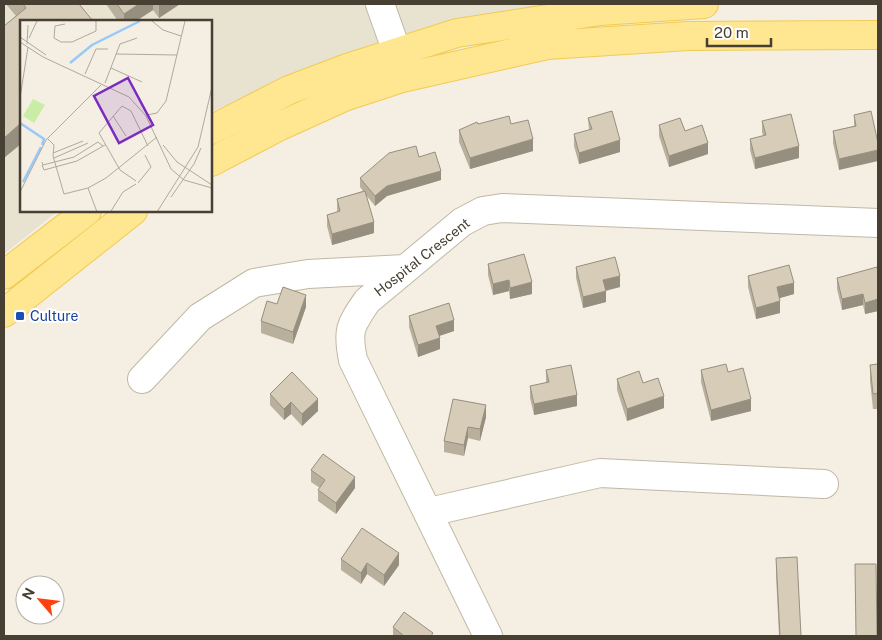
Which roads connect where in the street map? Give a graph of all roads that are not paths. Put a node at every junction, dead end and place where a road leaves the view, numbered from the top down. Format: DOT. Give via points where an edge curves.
graph roads {
  1 [pos="380,4"];
  2 [pos="696,4"];
  3 [pos="704,4"];
  4 [pos="878,35"];
  5 [pos="397,52"];
  6 [pos="212,129"];
  7 [pos="212,161"];
  8 [pos="86,212"];
  9 [pos="132,212"];
  10 [pos="878,223"];
  11 [pos="405,270"];
  12 [pos="4,275"];
  13 [pos="4,313"];
  14 [pos="142,379"];
  15 [pos="824,484"];
  16 [pos="429,512"];
  17 [pos="488,636"];
  1 -- 5 [label="street"];
  2 -- 3 [label="main road"];
  2 -- 5 [label="main road" via="600,11 457,33"];
  4 -- 7 [label="main road" via="688,36 547,45 402,78 344,97"];
  5 -- 6 [label="main road" via="289,90"];
  8 -- 12 [label="main road"];
  9 -- 13 [label="main road"];
  10 -- 11 [label="street, Hospital Crescent" via="502,208 483,211 462,222"];
  11 -- 14 [label="street" via="308,274 254,283 200,317"];
  11 -- 16 [label="street, Hospital Crescent" via="367,301 356,316 349,337 353,360"];
  15 -- 16 [label="street" via="600,473"];
  16 -- 17 [label="street, Hospital Crescent"];
}
